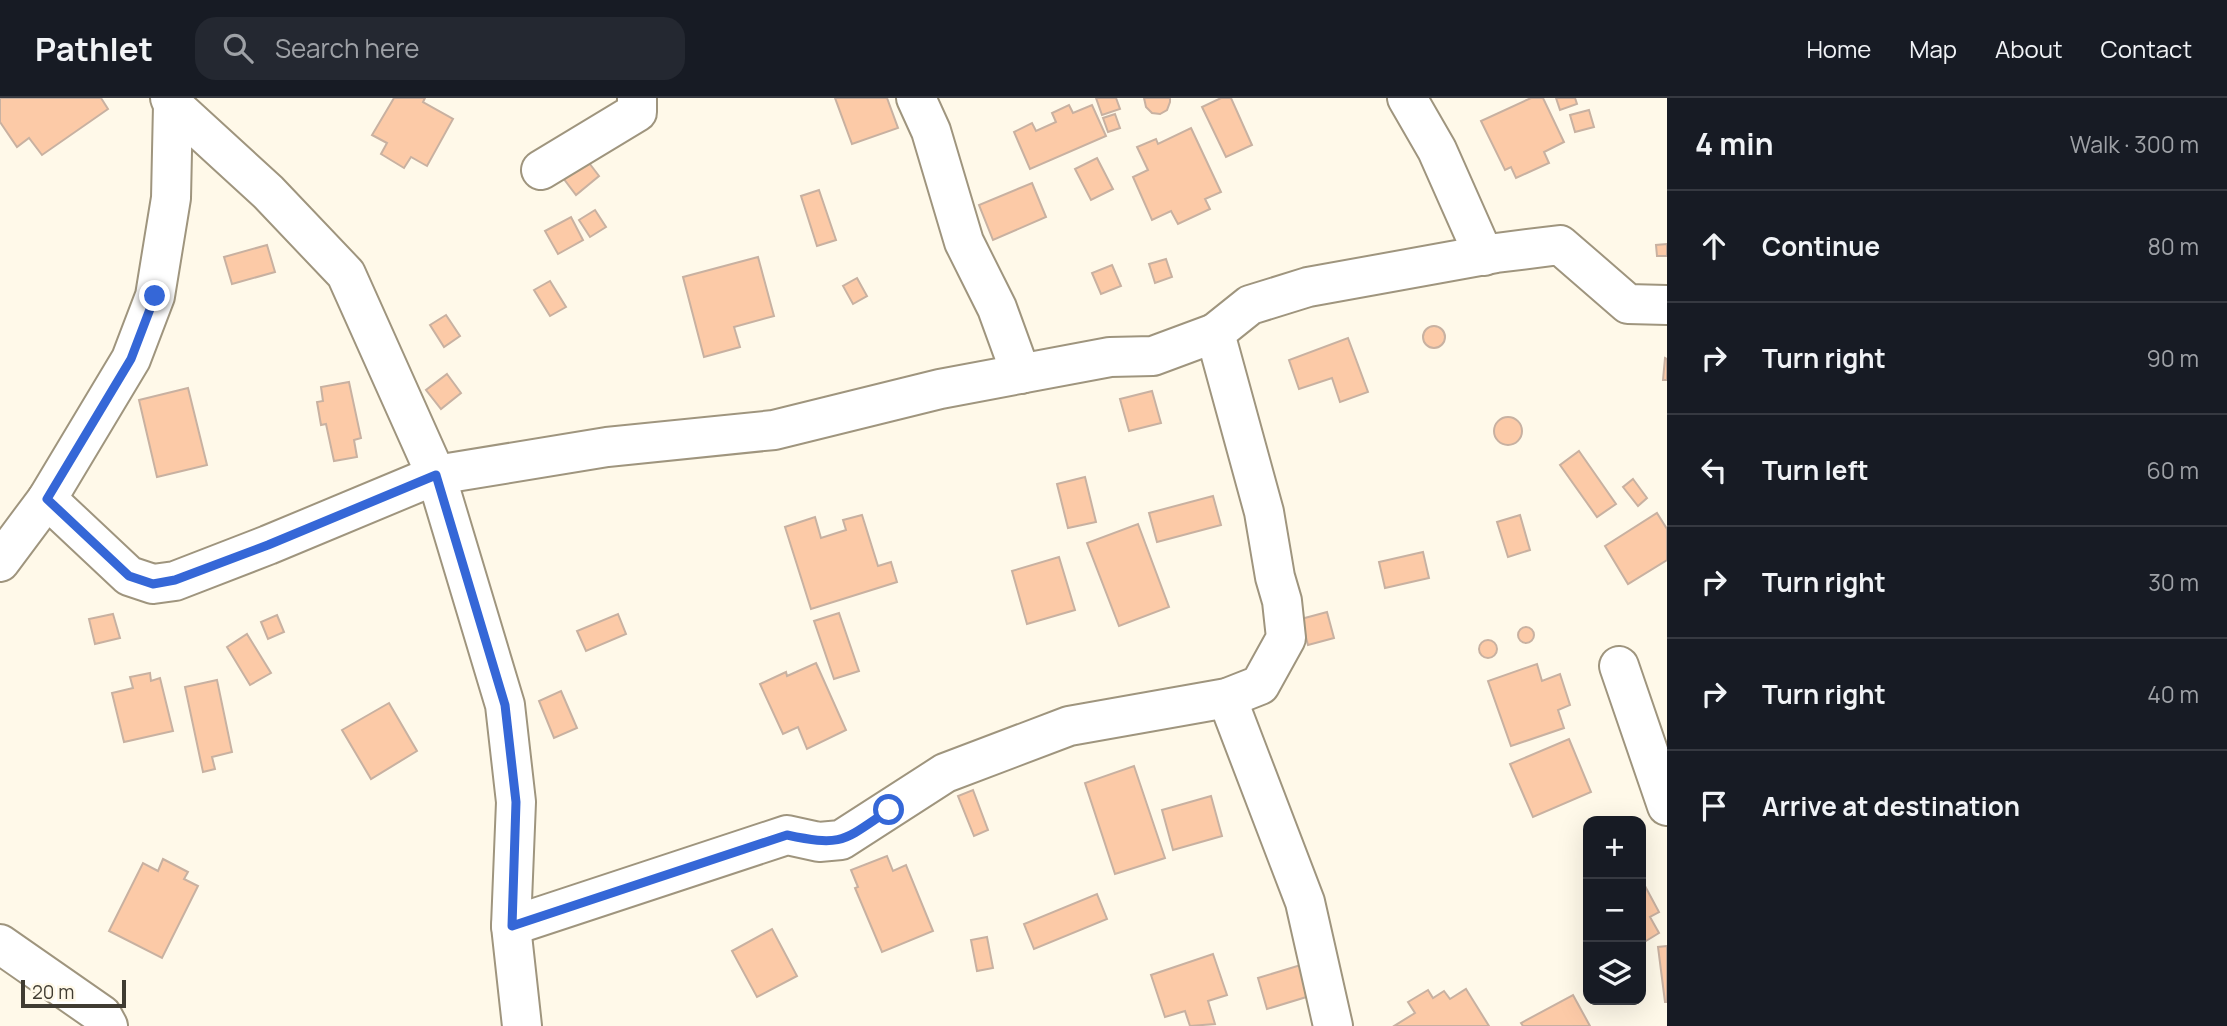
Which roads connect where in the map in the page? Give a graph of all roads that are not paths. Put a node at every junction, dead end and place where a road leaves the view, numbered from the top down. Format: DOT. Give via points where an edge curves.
graph roads {
  1 [pos="637,98"];
  2 [pos="916,98"];
  3 [pos="1406,98"];
  4 [pos="172,102"];
  5 [pos="541,170"];
  6 [pos="1484,256"];
  7 [pos="1667,305"];
  8 [pos="1215,332"];
  9 [pos="1021,374"];
  10 [pos="436,475"];
  11 [pos="47,499"];
  12 [pos="0,562"];
  13 [pos="1619,666"];
  14 [pos="1227,698"];
  15 [pos="1667,806"];
  16 [pos="512,926"];
  17 [pos="0,944"];
  18 [pos="1332,1025"];
  19 [pos="108,1026"];
  20 [pos="523,1026"];
  1 -- 5 [label="street" via="638,112"];
  2 -- 9 [label="street" via="964,242 998,309"];
  3 -- 6 [label="street" via="1437,150"];
  4 -- 10 [label="street" via="346,274"];
  4 -- 11 [label="street" via="171,198 155,296 131,359"];
  6 -- 7 [label="street" via="1560,245 1628,304"];
  6 -- 8 [label="street" via="1308,287 1251,305"];
  8 -- 9 [label="street" via="1153,356 1110,357"];
  8 -- 14 [label="street" via="1264,512 1286,638 1260,685"];
  9 -- 10 [label="street" via="774,430 607,447"];
  10 -- 11 [label="street" via="256,549 153,584 129,576"];
  10 -- 16 [label="street" via="505,705 516,802"];
  11 -- 12 [label="street"];
  13 -- 15 [label="street"];
  14 -- 16 [label="street" via="1069,726 945,773 841,840 819,842 787,835"];
  14 -- 18 [label="street" via="1305,902"];
  16 -- 20 [label="street"];
  17 -- 19 [label="street" via="102,1015"];
}
